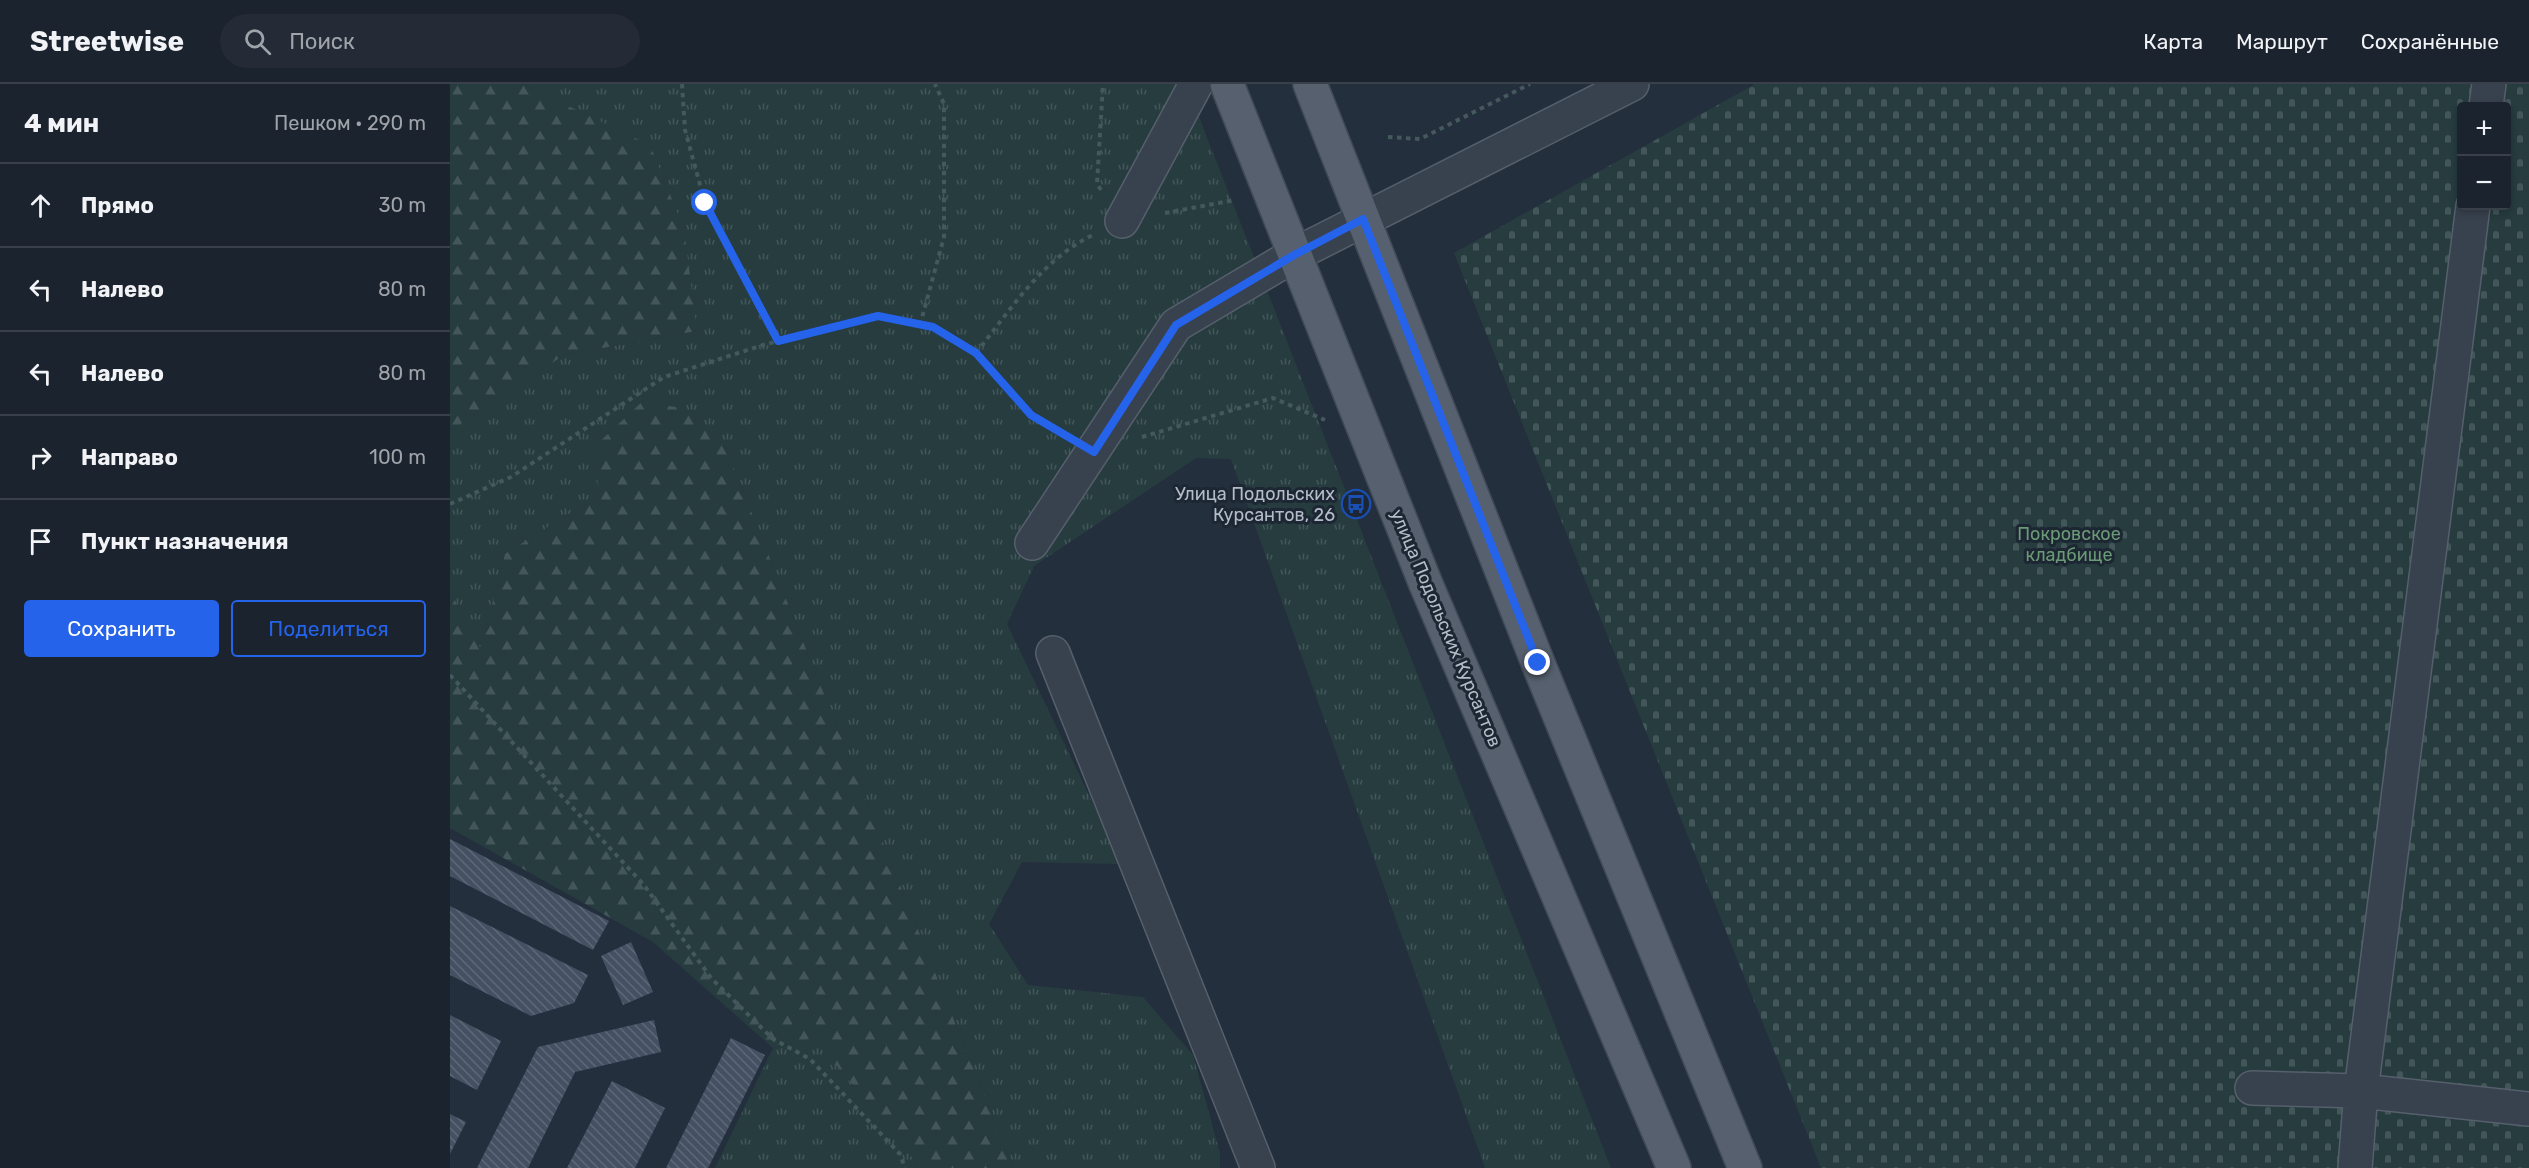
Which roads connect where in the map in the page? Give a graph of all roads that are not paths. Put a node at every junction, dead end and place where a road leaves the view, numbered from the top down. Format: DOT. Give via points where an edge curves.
graph roads {
  1 [pos="1196,84"];
  2 [pos="1227,84"];
  3 [pos="1310,84"];
  4 [pos="1632,84"];
  5 [pos="2489,84"];
  6 [pos="2487,102"];
  7 [pos="2472,210"];
  8 [pos="1363,219"];
  9 [pos="1122,221"];
  10 [pos="1294,255"];
  11 [pos="1032,543"];
  12 [pos="1053,653"];
  13 [pos="2252,1088"];
  14 [pos="2361,1091"];
  15 [pos="2529,1109"];
  16 [pos="1258,1168"];
  17 [pos="1674,1168"];
  18 [pos="1745,1168"];
  19 [pos="2355,1168"];
  1 -- 9 [label="street"];
  2 -- 10 [label="main road, улица Подольских Курсантов"];
  3 -- 8 [label="main road"];
  4 -- 8 [label="street"];
  5 -- 6 [label="street"];
  7 -- 14 [label="street"];
  8 -- 10 [label="street"];
  8 -- 18 [label="main road" via="1534,653"];
  10 -- 11 [label="street" via="1176,325"];
  10 -- 17 [label="main road, улица Подольских Курсантов" via="1425,582"];
  12 -- 16 [label="street"];
  13 -- 14 [label="street"];
  14 -- 15 [label="street"];
  14 -- 19 [label="street"];
}
